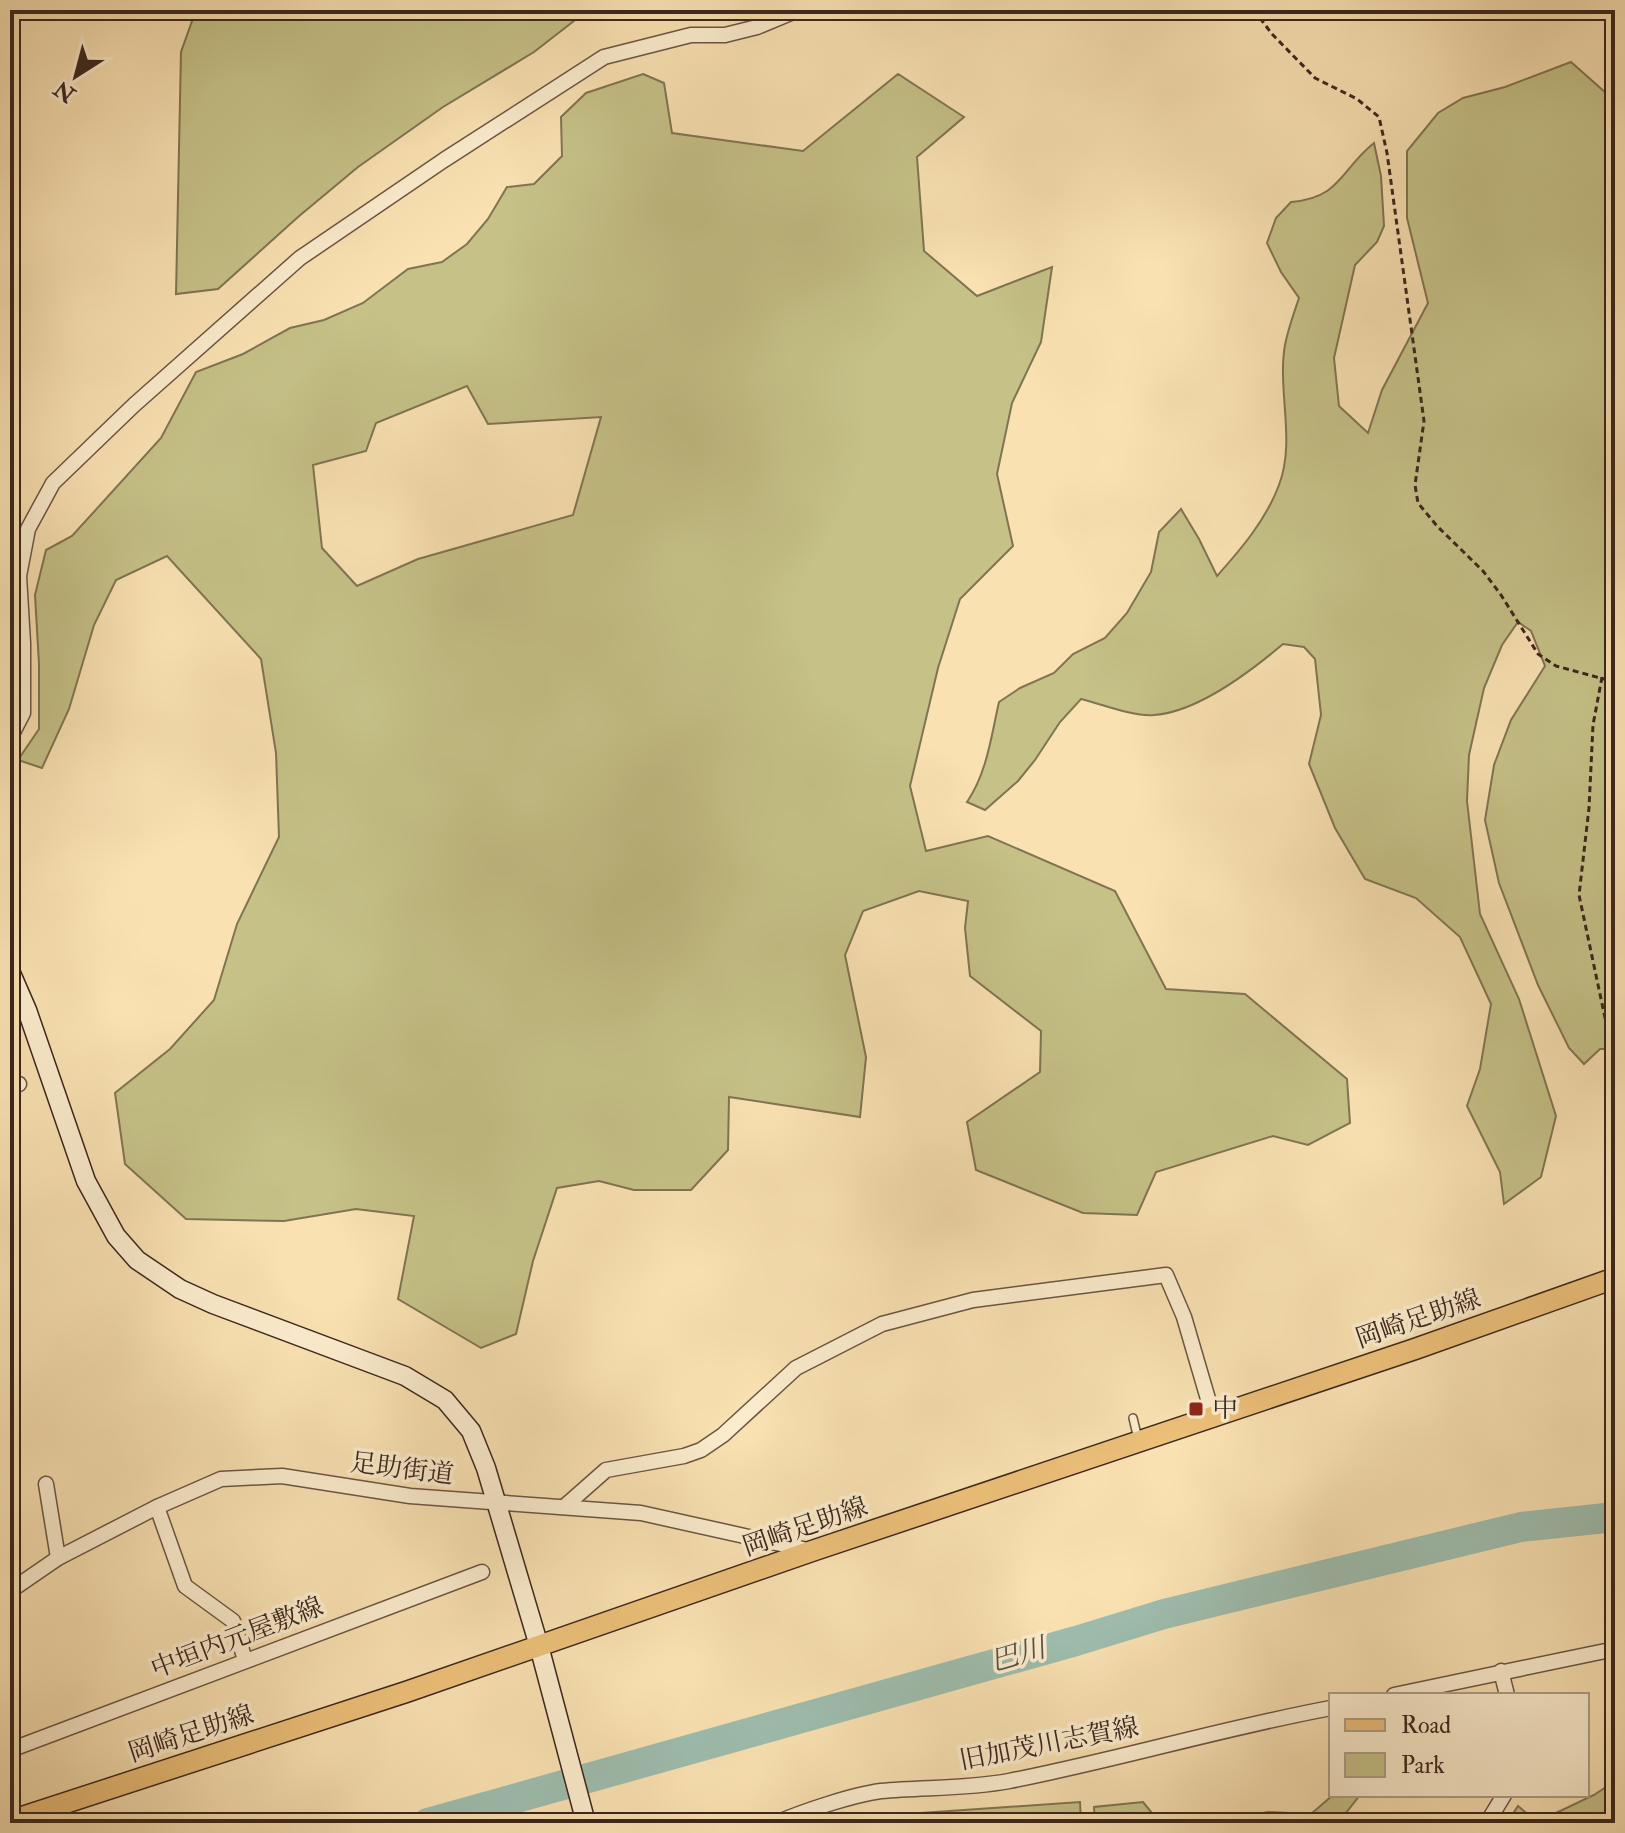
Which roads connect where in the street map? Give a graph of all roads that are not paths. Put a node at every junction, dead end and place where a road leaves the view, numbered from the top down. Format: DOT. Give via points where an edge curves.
graph roads {
  1 [pos="798,10"];
  2 [pos="10,738"];
  3 [pos="10,971"];
  4 [pos="1615,1278"];
  5 [pos="1213,1416"];
  6 [pos="1133,1418"];
  7 [pos="1139,1441"];
  8 [pos="46,1484"];
  9 [pos="495,1504"];
  10 [pos="157,1507"];
  11 [pos="564,1507"];
  12 [pos="812,1551"];
  13 [pos="58,1558"];
  14 [pos="482,1572"];
  15 [pos="10,1591"];
  16 [pos="539,1646"];
  17 [pos="1615,1649"];
  18 [pos="245,1660"];
  19 [pos="1501,1671"];
  20 [pos="1403,1693"];
  21 [pos="1506,1693"];
  22 [pos="1329,1708"];
  23 [pos="10,1750"];
  24 [pos="1503,1797"];
  25 [pos="10,1821"];
  26 [pos="586,1823"];
  27 [pos="776,1823"];
  28 [pos="1487,1823"];
  1 -- 2 [label="street" via="746,30 691,35 604,57 300,258 134,405 53,483 28,529 19,576 23,713"];
  3 -- 9 [label="street" via="86,1181 116,1236 137,1260 180,1289 405,1376 445,1400 471,1431"];
  4 -- 5 [label="main road, 岡崎足助線"];
  5 -- 7 [label="main road, 岡崎足助線"];
  5 -- 11 [label="street" via="1166,1275 973,1300 882,1324 796,1368 701,1450 606,1470"];
  6 -- 7 [label="lane"];
  7 -- 12 [label="main road, 岡崎足助線"];
  8 -- 13 [label="street"];
  9 -- 10 [label="street, 足助街道" via="282,1476 221,1479"];
  9 -- 11 [label="street, 足助街道"];
  9 -- 16 [label="street"];
  10 -- 13 [label="street, 足助街道"];
  10 -- 18 [label="street" via="185,1586 233,1621"];
  11 -- 12 [label="street, 足助街道" via="641,1513"];
  12 -- 16 [label="main road, 岡崎足助線"];
  13 -- 15 [label="street, 足助街道"];
  14 -- 18 [label="street, 中垣内元屋敷線"];
  16 -- 25 [label="main road, 岡崎足助線"];
  16 -- 26 [label="street"];
  17 -- 19 [label="street"];
  18 -- 23 [label="street, 中垣内元屋敷線"];
  19 -- 20 [label="street"];
  19 -- 21 [label="street"];
  22 -- 27 [label="street, 旧加茂川志賀線" via="1008,1781 879,1791"];
  24 -- 28 [label="street"];
}
